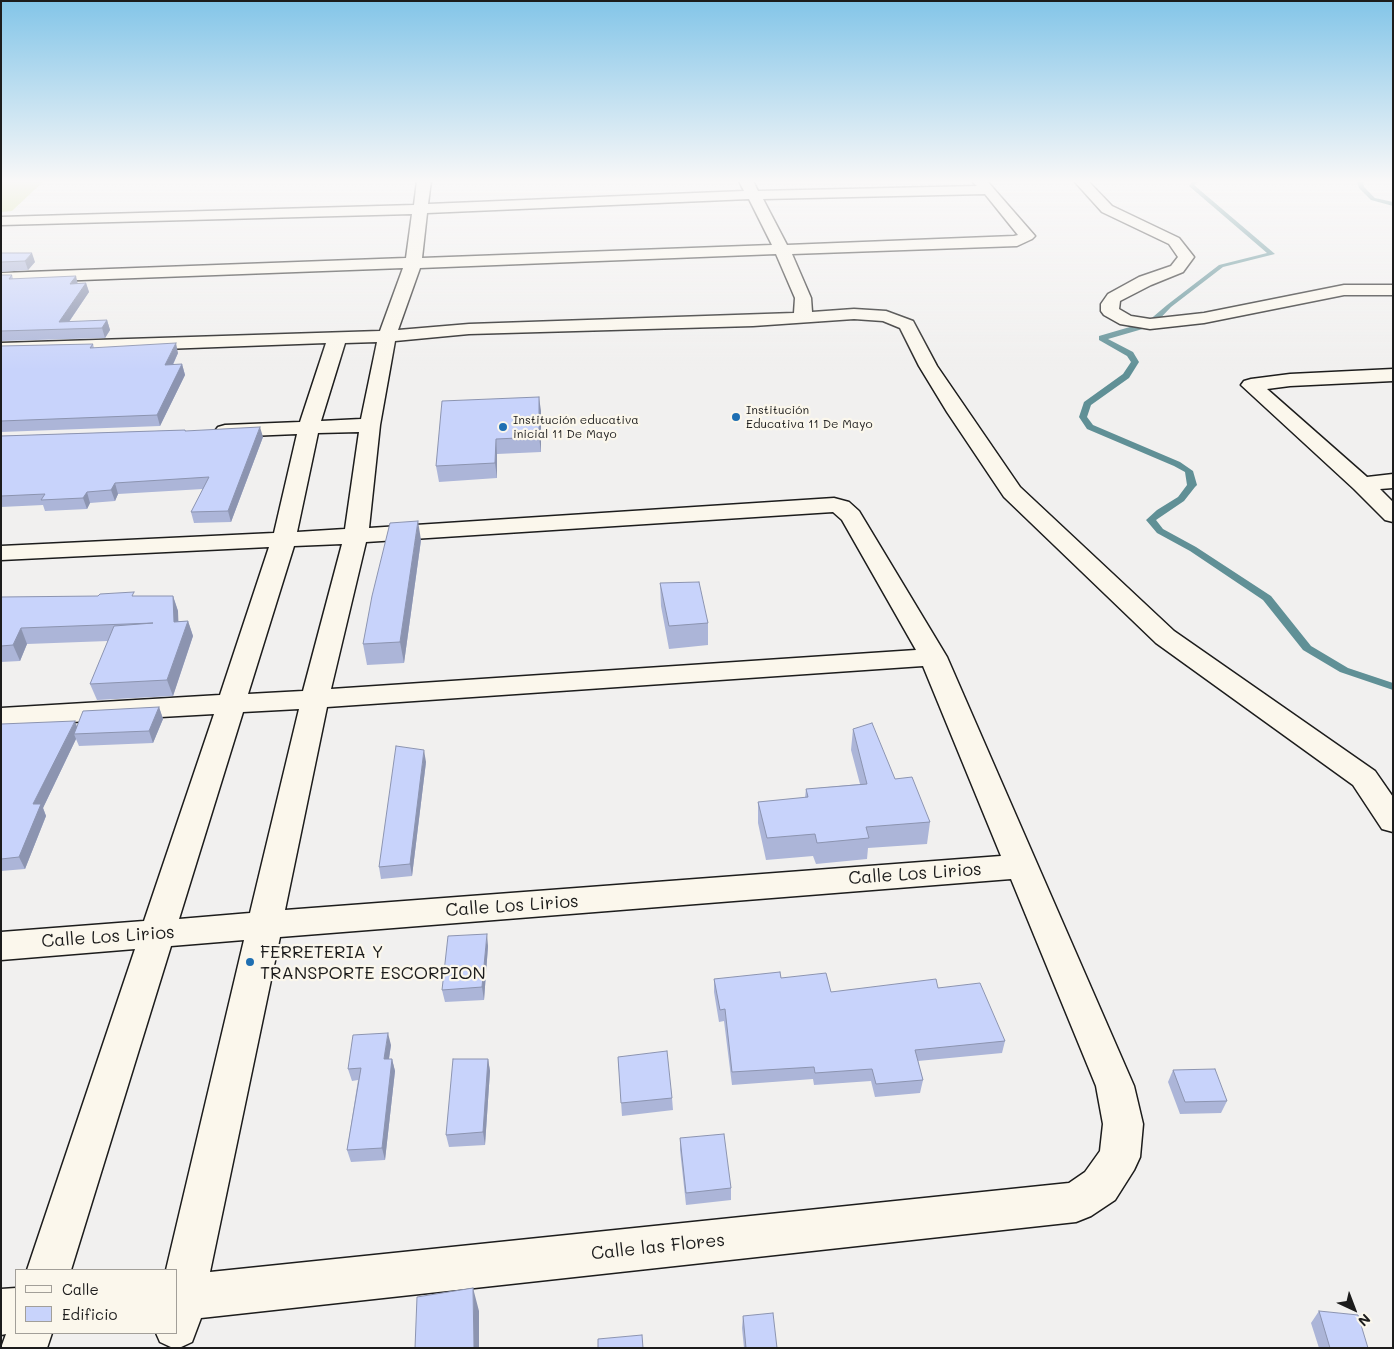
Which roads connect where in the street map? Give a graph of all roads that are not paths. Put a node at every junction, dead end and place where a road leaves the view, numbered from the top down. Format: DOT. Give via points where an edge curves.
graph roads {
  1 [pos="416,244"];
  2 [pos="779,244"];
  3 [pos="930,244"];
  4 [pos="1176,244"];
  5 [pos="782,249"];
  6 [pos="413,264"];
  7 [pos="1,278"];
  8 [pos="1393,290"];
  9 [pos="803,318"];
  10 [pos="388,336"];
  11 [pos="337,338"];
  12 [pos="1,349"];
  13 [pos="1393,375"];
  14 [pos="370,425"];
  15 [pos="309,427"];
  16 [pos="210,431"];
  17 [pos="1393,481"];
  18 [pos="1362,484"];
  19 [pos="1393,515"];
  20 [pos="356,536"];
  21 [pos="284,539"];
  22 [pos="1,553"];
  23 [pos="933,657"];
  24 [pos="315,699"];
  25 [pos="230,704"];
  26 [pos="1,717"];
  27 [pos="1393,821"];
  28 [pos="1022,866"];
  29 [pos="264,926"];
  30 [pos="157,934"];
  31 [pos="1,946"];
  32 [pos="49,1269"];
  33 [pos="178,1310"];
  34 [pos="15,1311"];
  35 [pos="1,1312"];
  36 [pos="178,1314"];
  37 [pos="29,1334"];
  38 [pos="173,1334"];
  39 [pos="24,1348"];
  40 [pos="171,1348"];
  1 -- 6 [label="street"];
  2 -- 5 [label="street"];
  3 -- 5 [label="street"];
  4 -- 8 [label="street" via="1186,256 1177,269 1114,298 1110,311 1126,320 1150,324 1204,318 1344,290"];
  5 -- 6 [label="street"];
  5 -- 9 [label="street" via="803,298"];
  6 -- 7 [label="street"];
  6 -- 10 [label="street"];
  9 -- 10 [label="street" via="469,329"];
  9 -- 27 [label="street" via="854,314 886,316 907,325 928,366 1012,492 1164,637 1364,778"];
  10 -- 11 [label="street"];
  10 -- 14 [label="street"];
  11 -- 12 [label="street"];
  11 -- 15 [label="street"];
  13 -- 18 [label="street" via="1251,385"];
  14 -- 15 [label="street"];
  14 -- 20 [label="street"];
  15 -- 16 [label="street"];
  15 -- 21 [label="street"];
  17 -- 18 [label="street"];
  18 -- 19 [label="street"];
  20 -- 21 [label="street"];
  20 -- 23 [label="street" via="841,507 851,516"];
  20 -- 24 [label="street"];
  21 -- 22 [label="street"];
  21 -- 25 [label="street"];
  23 -- 24 [label="street"];
  23 -- 28 [label="street"];
  24 -- 25 [label="street"];
  24 -- 29 [label="street"];
  25 -- 26 [label="street"];
  25 -- 30 [label="street"];
  28 -- 29 [label="street, Calle Los Lirios"];
  28 -- 36 [label="street, Calle las Flores" via="1115,1086 1123,1124 1120,1157 1100,1186 1076,1202"];
  29 -- 30 [label="street, Calle Los Lirios"];
  29 -- 33 [label="street"];
  30 -- 31 [label="street, Calle Los Lirios"];
  30 -- 32 [label="street"];
  34 -- 35 [label="street"];
  37 -- 39 [label="street"];
  38 -- 40 [label="street"];
}
